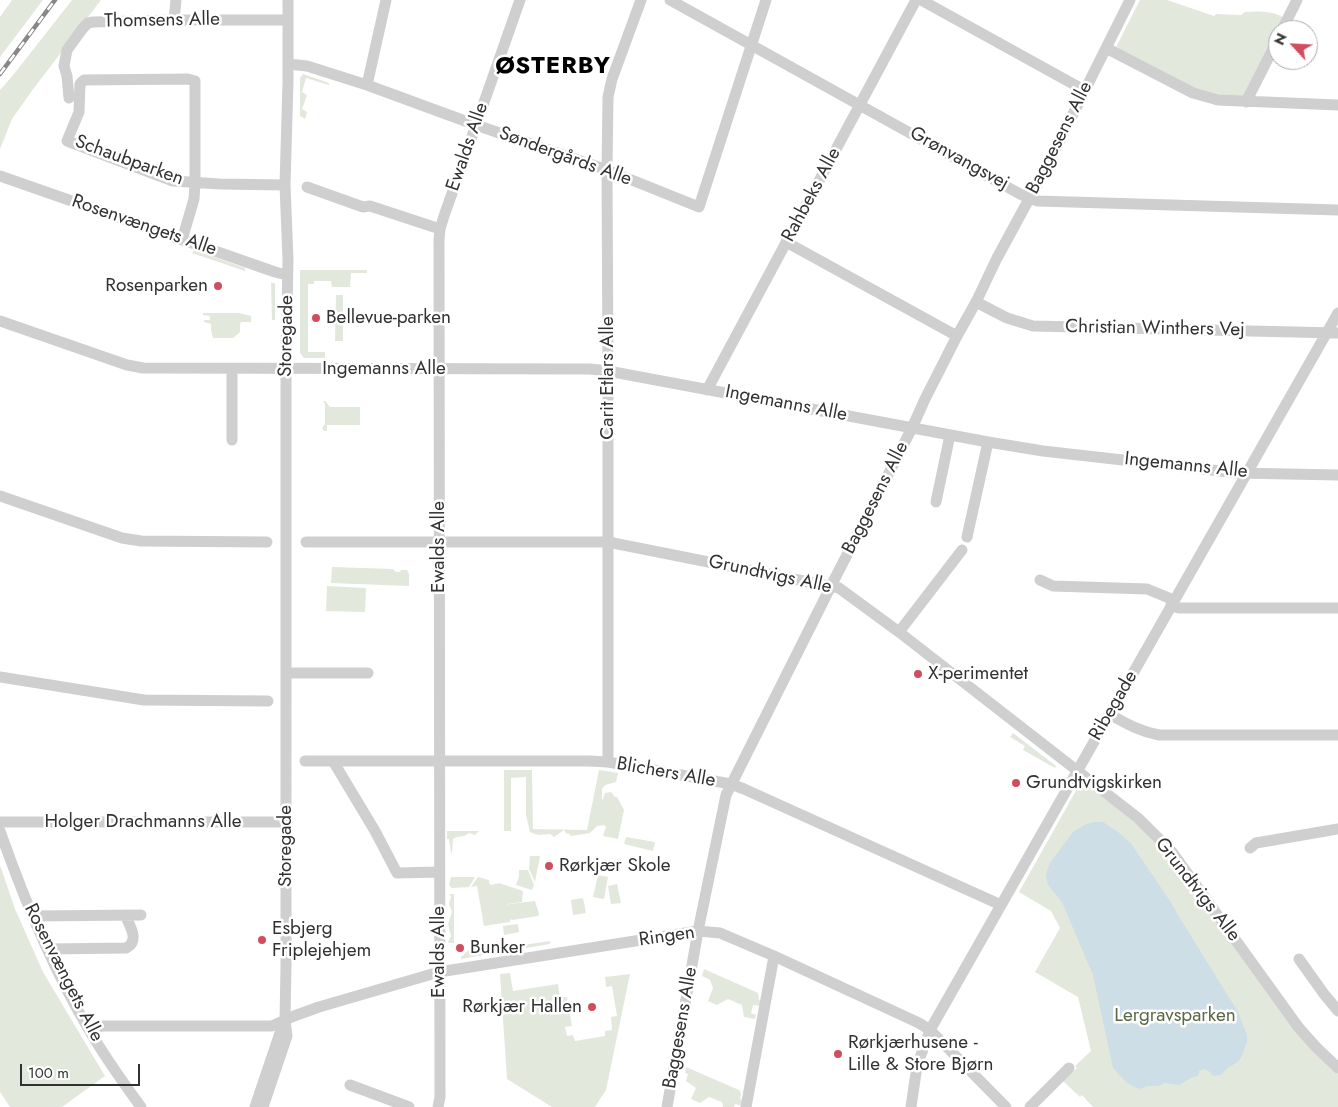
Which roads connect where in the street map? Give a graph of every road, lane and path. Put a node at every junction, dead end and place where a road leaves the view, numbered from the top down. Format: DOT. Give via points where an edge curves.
graph roads {
  1 [pos="176,0"];
  2 [pos="288,0"];
  3 [pos="386,0"];
  4 [pos="520,0"];
  5 [pos="640,0"];
  6 [pos="670,0"];
  7 [pos="766,0"];
  8 [pos="916,0"];
  9 [pos="921,0"];
  10 [pos="1130,0"];
  11 [pos="1297,0"];
  12 [pos="174,20"];
  13 [pos="288,20"];
  14 [pos="1287,20"];
  15 [pos="752,44"];
  16 [pos="1106,48"];
  17 [pos="1268,59"];
  18 [pos="288,64"];
  19 [pos="367,85"];
  20 [pos="1084,90"];
  21 [pos="69,98"];
  22 [pos="1246,102"];
  23 [pos="860,104"];
  24 [pos="1338,105"];
  25 [pos="476,125"];
  26 [pos="607,170"];
  27 [pos="0,176"];
  28 [pos="195,183"];
  29 [pos="285,185"];
  30 [pos="307,187"];
  31 [pos="1029,198"];
  32 [pos="1338,210"];
  33 [pos="440,229"];
  34 [pos="182,240"];
  35 [pos="786,242"];
  36 [pos="287,275"];
  37 [pos="976,302"];
  38 [pos="1338,313"];
  39 [pos="0,321"];
  40 [pos="1332,333"];
  41 [pos="957,336"];
  42 [pos="232,368"];
  43 [pos="286,369"];
  44 [pos="438,370"];
  45 [pos="608,371"];
  46 [pos="707,390"];
  47 [pos="912,428"];
  48 [pos="950,436"];
  49 [pos="232,440"];
  50 [pos="988,442"];
  51 [pos="1247,473"];
  52 [pos="1338,475"];
  53 [pos="0,496"];
  54 [pos="936,502"];
  55 [pos="967,537"];
  56 [pos="268,542"];
  57 [pos="306,542"];
  58 [pos="608,542"];
  59 [pos="439,543"];
  60 [pos="962,550"];
  61 [pos="1040,580"];
  62 [pos="830,586"];
  63 [pos="1172,602"];
  64 [pos="1338,608"];
  65 [pos="899,632"];
  66 [pos="286,673"];
  67 [pos="368,673"];
  68 [pos="0,677"];
  69 [pos="268,701"];
  70 [pos="1109,714"];
  71 [pos="1338,735"];
  72 [pos="305,760"];
  73 [pos="439,760"];
  74 [pos="333,761"];
  75 [pos="608,762"];
  76 [pos="1077,770"];
  77 [pos="731,784"];
  78 [pos="0,822"];
  79 [pos="286,822"];
  80 [pos="1338,829"];
  81 [pos="0,831"];
  82 [pos="1250,848"];
  83 [pos="439,872"];
  84 [pos="1001,905"];
  85 [pos="125,915"];
  86 [pos="141,915"];
  87 [pos="32,916"];
  88 [pos="698,931"];
  89 [pos="47,949"];
  90 [pos="774,956"];
  91 [pos="1299,959"];
  92 [pos="439,972"];
  93 [pos="1338,1011"];
  94 [pos="285,1020"];
  95 [pos="88,1028"];
  96 [pos="930,1030"];
  97 [pos="1069,1068"];
  98 [pos="1338,1068"];
  99 [pos="350,1085"];
  100 [pos="140,1107"];
  101 [pos="255,1107"];
  102 [pos="263,1107"];
  103 [pos="408,1107"];
  104 [pos="438,1107"];
  105 [pos="667,1107"];
  106 [pos="746,1107"];
  107 [pos="911,1107"];
  108 [pos="1006,1107"];
  109 [pos="1030,1107"];
  1 -- 12 [label="street"];
  2 -- 13 [label="street, Storegade"];
  3 -- 19 [label="street"];
  4 -- 25 [label="street, Ewalds Alle"];
  5 -- 26 [label="street, Carit Etlars Alle" via="608,97"];
  6 -- 15 [label="street, Grønvangsvej"];
  7 -- 15 [label="street"];
  8 -- 23 [label="street, Rahbeks Alle"];
  9 -- 20 [label="street"];
  10 -- 16 [label="street, Baggesens Alle"];
  11 -- 14 [label="street"];
  12 -- 13 [label="street, Thomsens Alle"];
  12 -- 21 [label="street, Thomsens Alle" via="88,24 72,42 66,56 64,66"];
  13 -- 18 [label="street, Storegade"];
  15 -- 23 [label="street, Grønvangsvej"];
  15 -- 26 [label="street, Søndergårds Alle" via="699,207"];
  16 -- 20 [label="street, Baggesens Alle"];
  16 -- 22 [label="street" via="1193,93 1218,100"];
  17 -- 22 [label="street"];
  18 -- 19 [label="street, Søndergårds Alle" via="307,66"];
  18 -- 29 [label="street, Storegade"];
  19 -- 25 [label="street, Søndergårds Alle"];
  20 -- 31 [label="street, Baggesens Alle"];
  22 -- 24 [label="street"];
  23 -- 31 [label="street, Grønvangsvej"];
  23 -- 35 [label="street, Rahbeks Alle"];
  25 -- 26 [label="street, Søndergårds Alle"];
  25 -- 33 [label="street, Ewalds Alle"];
  26 -- 45 [label="street, Carit Etlars Alle"];
  27 -- 34 [label="street, Rosenvængets Alle"];
  28 -- 28 [label="street, Schaubparken" via="195,81 84,80 80,84 79,112 67,141 173,181"];
  28 -- 29 [label="street, Schaubparken"];
  28 -- 34 [label="street, Schaubparken" via="194,199"];
  29 -- 36 [label="street, Storegade"];
  30 -- 33 [label="street"];
  31 -- 32 [label="street, Grønvangsvej" via="1042,202"];
  31 -- 37 [label="street, Baggesens Alle"];
  33 -- 44 [label="street, Ewalds Alle"];
  34 -- 36 [label="street, Rosenvængets Alle"];
  35 -- 41 [label="street"];
  35 -- 46 [label="street, Rahbeks Alle"];
  36 -- 43 [label="street, Storegade"];
  37 -- 40 [label="street, Christian Winthers Vej" via="1032,326"];
  37 -- 41 [label="street, Baggesens Alle"];
  38 -- 40 [label="street, Ribegade"];
  39 -- 42 [label="street, Ingemanns Alle" via="135,367"];
  40 -- 51 [label="street, Ribegade"];
  41 -- 47 [label="street, Baggesens Alle"];
  42 -- 43 [label="street, Ingemanns Alle"];
  42 -- 49 [label="street"];
  43 -- 44 [label="street, Ingemanns Alle"];
  43 -- 66 [label="street, Storegade"];
  44 -- 45 [label="street, Ingemanns Alle"];
  44 -- 59 [label="street, Ewalds Alle"];
  45 -- 46 [label="street, Ingemanns Alle"];
  45 -- 58 [label="street, Carit Etlars Alle"];
  46 -- 47 [label="street, Ingemanns Alle"];
  47 -- 48 [label="street, Ingemanns Alle"];
  47 -- 62 [label="street, Baggesens Alle"];
  48 -- 50 [label="street, Ingemanns Alle"];
  48 -- 54 [label="street"];
  50 -- 51 [label="street, Ingemanns Alle"];
  50 -- 55 [label="street"];
  51 -- 52 [label="street, Ingemanns Alle"];
  51 -- 63 [label="street, Ribegade"];
  53 -- 56 [label="street" via="122,538"];
  57 -- 59 [label="street, Grundtvigs Alle"];
  58 -- 59 [label="street, Grundtvigs Alle"];
  58 -- 62 [label="street, Grundtvigs Alle"];
  58 -- 75 [label="street, Carit Etlars Alle"];
  59 -- 73 [label="street, Ewalds Alle"];
  60 -- 65 [label="street"];
  61 -- 63 [label="street" via="1053,586 1147,590"];
  62 -- 65 [label="street, Grundtvigs Alle" via="839,588"];
  62 -- 77 [label="street, Baggesens Alle"];
  63 -- 64 [label="street" via="1179,608"];
  63 -- 70 [label="street, Ribegade"];
  65 -- 76 [label="street, Grundtvigs Alle"];
  66 -- 67 [label="street"];
  66 -- 79 [label="street, Storegade"];
  68 -- 69 [label="street" via="144,700"];
  70 -- 71 [label="street" via="1144,732 1159,734"];
  70 -- 76 [label="street, Ribegade"];
  72 -- 74 [label="street, Blichers Alle"];
  73 -- 74 [label="street, Blichers Alle"];
  73 -- 75 [label="street, Blichers Alle"];
  73 -- 83 [label="street, Ewalds Alle"];
  74 -- 83 [label="street" via="397,872"];
  75 -- 77 [label="street, Blichers Alle"];
  76 -- 84 [label="street, Ribegade"];
  76 -- 98 [label="street, Grundtvigs Alle" via="1138,818 1172,852 1300,1028"];
  77 -- 84 [label="street, Blichers Alle"];
  77 -- 88 [label="street, Baggesens Alle"];
  78 -- 79 [label="street, Holger Drachmanns Alle"];
  79 -- 94 [label="street, Storegade"];
  80 -- 82 [label="street" via="1256,843"];
  81 -- 87 [label="street, Rosenvængets Alle"];
  83 -- 92 [label="street, Ewalds Alle"];
  84 -- 96 [label="street, Ribegade"];
  85 -- 86 [label="street"];
  85 -- 87 [label="street"];
  85 -- 89 [label="street" via="134,937 126,948"];
  87 -- 89 [label="street, Rosenvængets Alle"];
  88 -- 90 [label="street, Ringen" via="720,933"];
  88 -- 92 [label="street, Ringen"];
  88 -- 105 [label="street, Baggesens Alle"];
  89 -- 95 [label="street, Rosenvængets Alle"];
  90 -- 96 [label="street, Ringen"];
  90 -- 106 [label="street"];
  91 -- 93 [label="street"];
  92 -- 94 [label="street, Ringen"];
  92 -- 104 [label="street, Ewalds Alle"];
  94 -- 95 [label="street, Ringen" via="272,1026"];
  94 -- 101 [label="street, Storegade"];
  94 -- 102 [label="street, Storegade" via="287,1036"];
  95 -- 100 [label="street, Rosenvængets Alle"];
  96 -- 107 [label="street, Ribegade" via="917,1066"];
  96 -- 108 [label="street, Ringen"];
  97 -- 109 [label="street"];
  99 -- 103 [label="street"];
}
